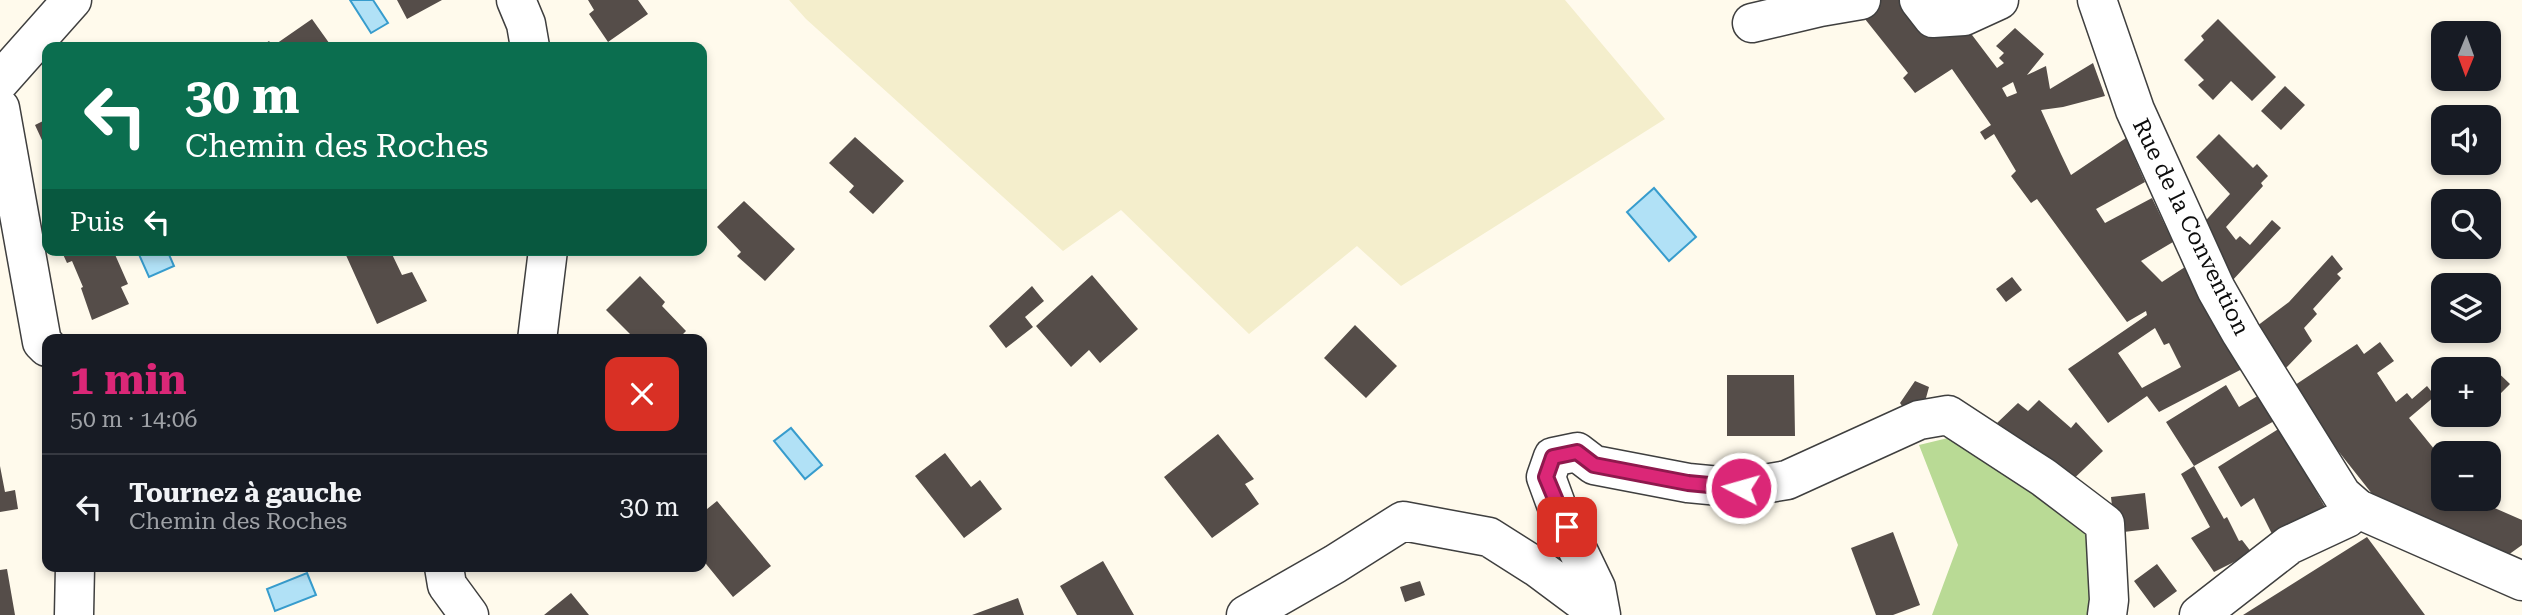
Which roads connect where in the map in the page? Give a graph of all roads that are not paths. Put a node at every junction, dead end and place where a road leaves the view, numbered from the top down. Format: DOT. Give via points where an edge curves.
graph roads {
  1 [pos="72,0"];
  2 [pos="516,0"];
  3 [pos="1861,0"];
  4 [pos="1919,0"];
  5 [pos="1999,0"];
  6 [pos="2097,0"];
  7 [pos="1752,23"];
  8 [pos="529,42"];
  9 [pos="0,81"];
  10 [pos="0,108"];
  11 [pos="547,256"];
  12 [pos="538,334"];
  13 [pos="42,342"];
  14 [pos="2358,509"];
  15 [pos="75,572"];
  16 [pos="445,572"];
  17 [pos="2521,580"];
  18 [pos="74,615"];
  19 [pos="469,615"];
  20 [pos="1246,615"];
  21 [pos="1601,615"];
  22 [pos="2107,615"];
  23 [pos="2199,615"];
  1 -- 9 [label="street"];
  2 -- 8 [label="street"];
  3 -- 7 [label="street"];
  4 -- 5 [label="street" via="1933,18 1964,16"];
  6 -- 14 [label="street, Rue de la Convention" via="2135,110 2217,289 2342,495"];
  10 -- 13 [label="street"];
  11 -- 12 [label="street"];
  14 -- 17 [label="street"];
  14 -- 23 [label="street" via="2289,544"];
  15 -- 18 [label="street"];
  16 -- 19 [label="street" via="447,585"];
  20 -- 21 [label="street" via="1403,521 1489,537"];
  21 -- 22 [label="street" via="1596,589 1546,477 1553,457 1577,452 1594,465 1741,488 1787,480 1919,419 1948,415 2105,524"];
}
